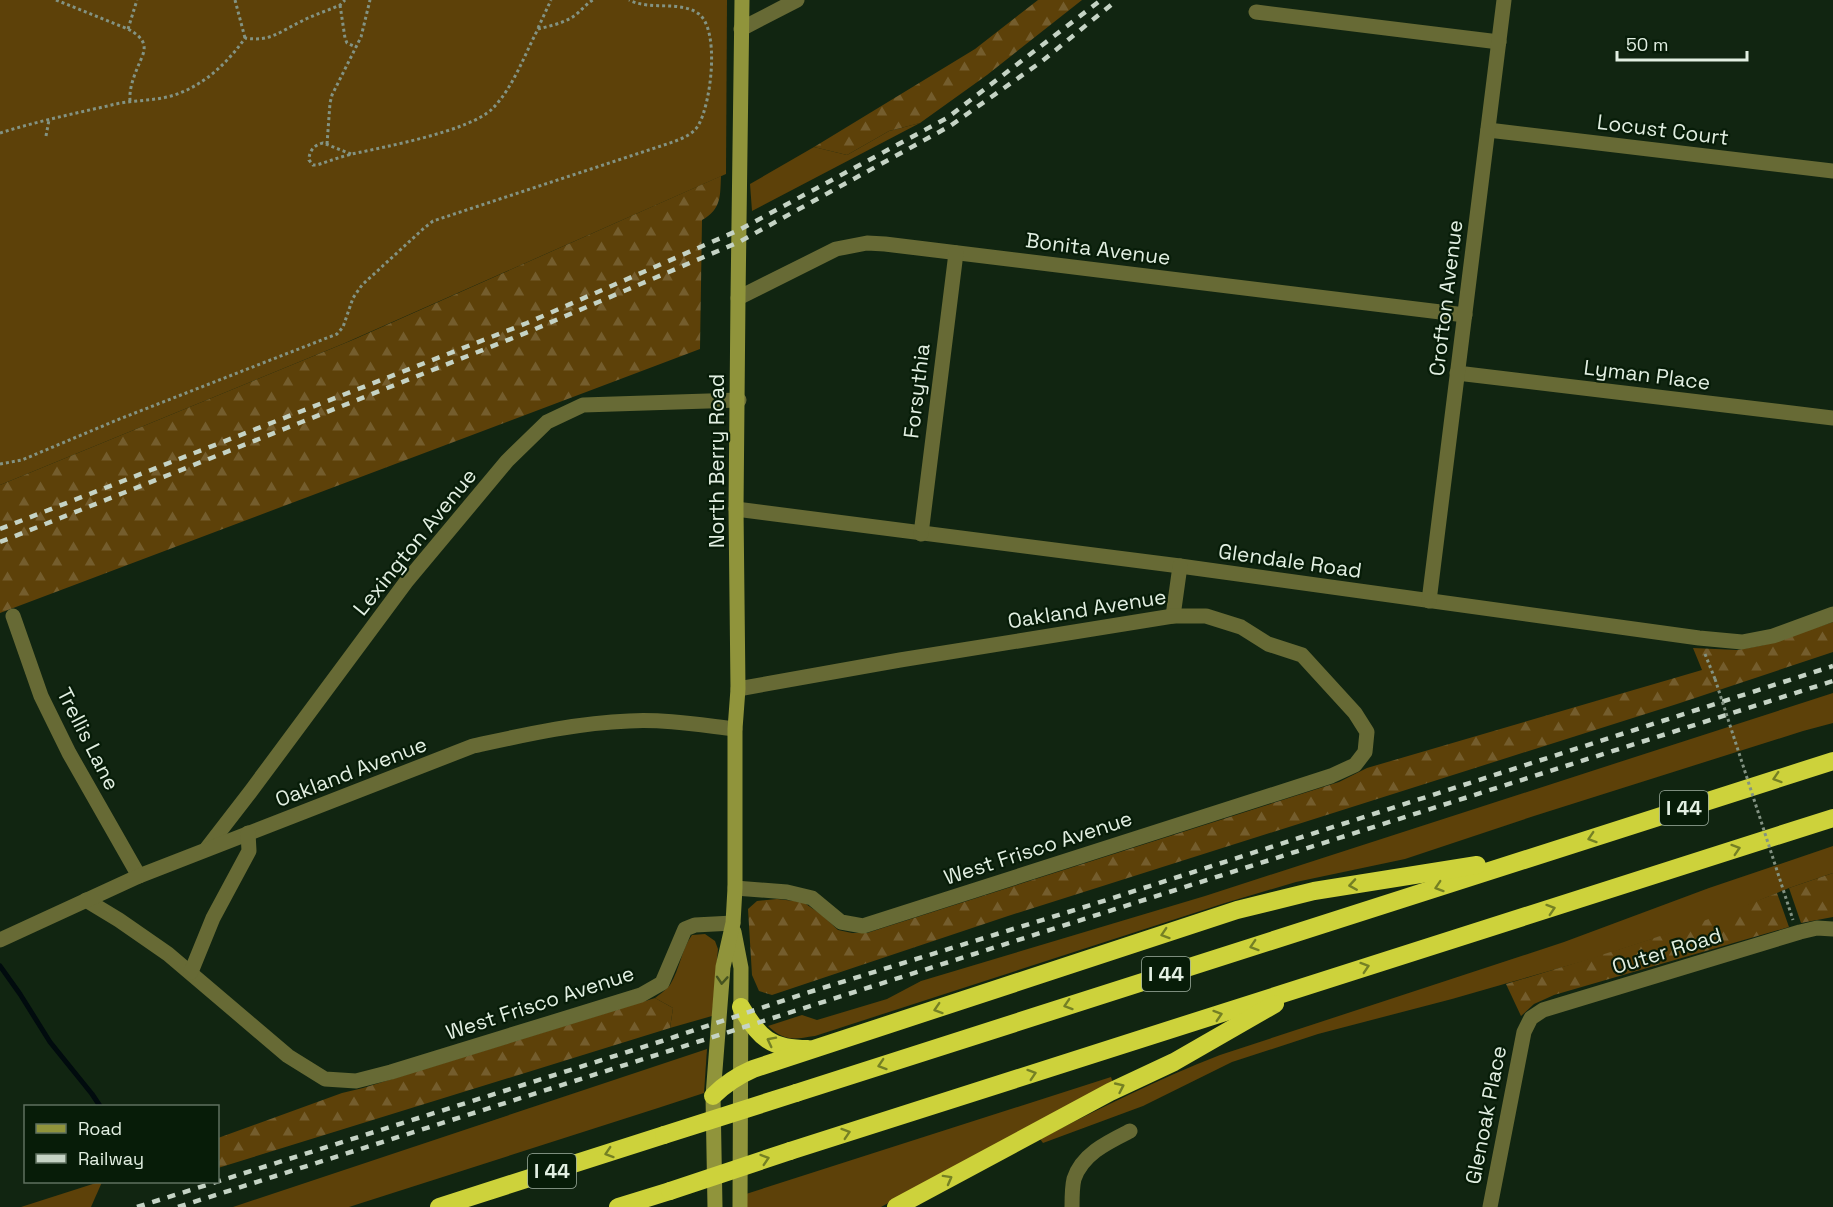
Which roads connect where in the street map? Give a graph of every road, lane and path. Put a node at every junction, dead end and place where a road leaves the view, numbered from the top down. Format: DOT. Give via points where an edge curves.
graph roads {
  1 [pos="56,0"];
  2 [pos="137,0"];
  3 [pos="235,0"];
  4 [pos="345,0"];
  5 [pos="370,0"];
  6 [pos="551,0"];
  7 [pos="593,0"];
  8 [pos="629,0"];
  9 [pos="742,0"];
  10 [pos="797,0"];
  11 [pos="1504,0"];
  12 [pos="340,4"];
  13 [pos="1256,12"];
  14 [pos="128,29"];
  15 [pos="538,29"];
  16 [pos="741,29"];
  17 [pos="245,38"];
  18 [pos="1499,42"];
  19 [pos="356,47"];
  20 [pos="130,101"];
  21 [pos="49,120"];
  22 [pos="1488,130"];
  23 [pos="0,133"];
  24 [pos="46,136"];
  25 [pos="327,144"];
  26 [pos="351,154"];
  27 [pos="1833,171"];
  28 [pos="956,253"];
  29 [pos="738,298"];
  30 [pos="1465,315"];
  31 [pos="1457,373"];
  32 [pos="738,400"];
  33 [pos="1833,418"];
  34 [pos="0,464"];
  35 [pos="736,509"];
  36 [pos="921,534"];
  37 [pos="1180,567"];
  38 [pos="1429,601"];
  39 [pos="1833,614"];
  40 [pos="13,616"];
  41 [pos="1173,616"];
  42 [pos="1699,638"];
  43 [pos="738,689"];
  44 [pos="735,729"];
  45 [pos="1833,761"];
  46 [pos="1355,765"];
  47 [pos="1833,818"];
  48 [pos="248,833"];
  49 [pos="206,850"];
  50 [pos="1535,856"];
  51 [pos="139,876"];
  52 [pos="735,888"];
  53 [pos="86,900"];
  54 [pos="1793,920"];
  55 [pos="733,923"];
  56 [pos="1833,929"];
  57 [pos="0,940"];
  58 [pos="191,972"];
  59 [pos="1309,985"];
  60 [pos="741,1007"];
  61 [pos="1524,1032"];
  62 [pos="816,1049"];
  63 [pos="741,1074"];
  64 [pos="713,1096"];
  65 [pos="1130,1131"];
  66 [pos="439,1207"];
  67 [pos="618,1207"];
  68 [pos="715,1207"];
  69 [pos="740,1207"];
  70 [pos="896,1207"];
  71 [pos="1072,1207"];
  72 [pos="1490,1207"];
  1 -- 14 [label="path"];
  2 -- 14 [label="path"];
  3 -- 17 [label="path"];
  4 -- 12 [label="path"];
  5 -- 19 [label="path"];
  6 -- 15 [label="path"];
  7 -- 15 [label="path" via="574,16"];
  8 -- 34 [label="path" via="638,5 689,7 706,21 711,84 694,131 673,142 433,221 362,285 337,334 22,460"];
  9 -- 16 [label="main road, North Berry Road"];
  10 -- 16 [label="street"];
  11 -- 18 [label="street, Crofton Avenue"];
  12 -- 17 [label="path" via="274,37"];
  12 -- 19 [label="path" via="345,38"];
  13 -- 18 [label="street"];
  14 -- 20 [label="path" via="144,45"];
  15 -- 26 [label="path" via="507,90 490,111 461,127"];
  16 -- 29 [label="main road, North Berry Road"];
  17 -- 20 [label="path" via="207,78 188,90 170,97"];
  18 -- 22 [label="street, Crofton Avenue"];
  19 -- 25 [label="path" via="332,95"];
  20 -- 21 [label="path"];
  21 -- 23 [label="path"];
  21 -- 24 [label="path"];
  22 -- 27 [label="street, Locust Court"];
  22 -- 30 [label="street, Crofton Avenue"];
  25 -- 26 [label="path"];
  25 -- 26 [label="path" via="314,147 310,163 317,165"];
  28 -- 29 [label="street, Bonita Avenue" via="885,244 850,246"];
  28 -- 30 [label="street, Bonita Avenue"];
  28 -- 36 [label="street, Forsythia"];
  29 -- 32 [label="main road, North Berry Road"];
  30 -- 31 [label="street, Crofton Avenue"];
  31 -- 33 [label="street, Lyman Place"];
  31 -- 38 [label="street, Crofton Avenue"];
  32 -- 35 [label="main road, North Berry Road"];
  32 -- 49 [label="street, Lexington Avenue" via="583,405 547,422 507,461 406,582"];
  35 -- 36 [label="street, Glendale Road"];
  35 -- 43 [label="main road, North Berry Road"];
  36 -- 37 [label="street, Glendale Road"];
  37 -- 38 [label="street, Glendale Road"];
  37 -- 41 [label="street"];
  38 -- 42 [label="street, Glendale Road"];
  39 -- 42 [label="street, Glendale Road" via="1773,636 1742,642"];
  40 -- 51 [label="street, Trellis Lane" via="41,696"];
  41 -- 43 [label="street, Oakland Avenue"];
  41 -- 46 [label="street, Oakland Avenue" via="1206,616 1302,655 1355,713 1367,732 1365,752"];
  42 -- 54 [label="path, bridge"];
  43 -- 44 [label="main road, North Berry Road"];
  44 -- 48 [label="street, Oakland Avenue" via="631,721 528,734 473,746"];
  44 -- 52 [label="main road, North Berry Road"];
  45 -- 50 [label="highway, I 44, one-way"];
  46 -- 52 [label="street, West Frisco Avenue" via="863,926 841,922 812,898"];
  59 -- 47 [label="highway, I 44, one-way"];
  48 -- 49 [label="street, Oakland Avenue"];
  48 -- 58 [label="street" via="249,851 213,918"];
  49 -- 51 [label="street, Oakland Avenue"];
  50 -- 62 [label="highway, one-way" via="1314,891 1237,910"];
  50 -- 66 [label="highway, I 44, one-way, bridge"];
  51 -- 53 [label="street, Oakland Avenue"];
  52 -- 55 [label="main road, North Berry Road"];
  53 -- 57 [label="street, Oakland Avenue"];
  53 -- 58 [label="street"];
  55 -- 58 [label="street, West Frisco Avenue" via="685,929 662,983 641,994 356,1081 325,1079 288,1056"];
  55 -- 60 [label="main road, North Berry Road" via="741,968"];
  55 -- 64 [label="main road, North Berry Road, one-way" via="723,967"];
  56 -- 61 [label="street, Outer Road" via="1800,932 1544,1010 1532,1018"];
  67 -- 59 [label="highway, I 44, one-way, bridge"];
  70 -- 59 [label="highway, one-way" via="1099,1097 1174,1062"];
  62 -- 60 [label="highway, one-way" via="792,1049 772,1043 758,1033"];
  60 -- 63 [label="main road, North Berry Road"];
  61 -- 72 [label="street, Glenoak Place"];
  62 -- 63 [label="highway"];
  63 -- 64 [label="highway"];
  63 -- 69 [label="main road, North Berry Road"];
  64 -- 68 [label="main road, North Berry Road"];
  65 -- 71 [label="street" via="1102,1146 1080,1165"];
}
